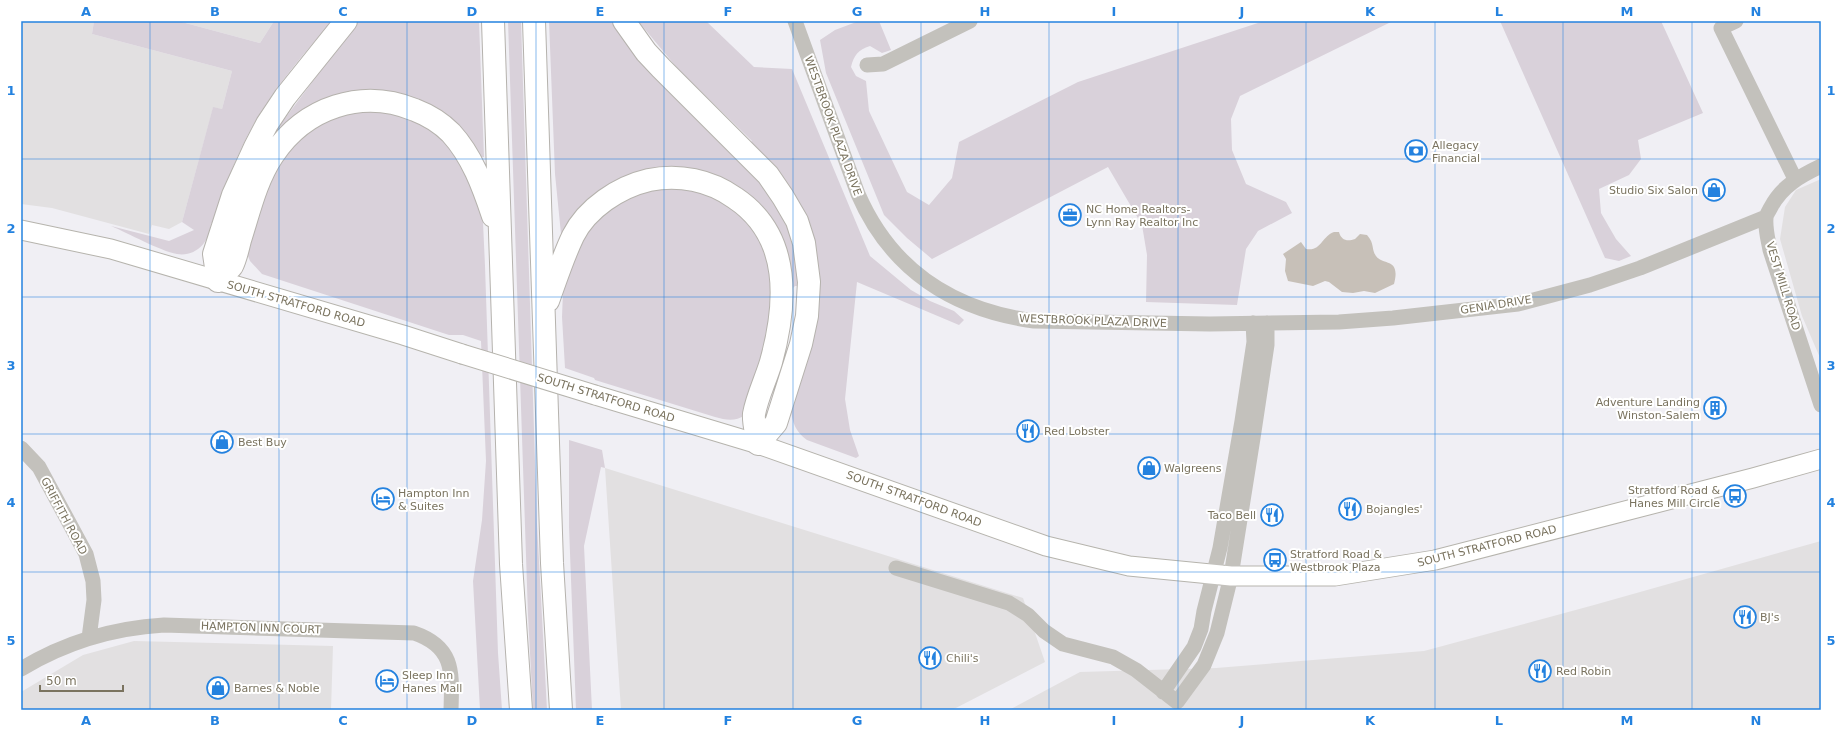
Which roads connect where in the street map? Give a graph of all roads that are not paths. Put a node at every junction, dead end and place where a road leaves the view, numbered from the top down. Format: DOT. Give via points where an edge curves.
graph roads {
  1 [pos="346,21"];
  2 [pos="493,21"];
  3 [pos="534,21"];
  4 [pos="624,21"];
  5 [pos="795,21"];
  6 [pos="970,21"];
  7 [pos="1736,21"];
  8 [pos="868,65"];
  9 [pos="1821,166"];
  10 [pos="1795,179"];
  11 [pos="1766,217"];
  12 [pos="21,230"];
  13 [pos="500,238"];
  14 [pos="218,281"];
  15 [pos="544,311"];
  16 [pos="1261,323"];
  17 [pos="1821,405"];
  18 [pos="758,444"];
  19 [pos="21,448"];
  20 [pos="1821,459"];
  21 [pos="896,568"];
  22 [pos="1222,575"];
  23 [pos="89,638"];
  24 [pos="21,669"];
  25 [pos="1163,692"];
  26 [pos="451,710"];
  27 [pos="521,710"];
  28 [pos="561,710"];
  1 -- 14 [label="highway" via="284,97 255,147 233,195 214,254"];
  2 -- 13 [label="highway"];
  3 -- 15 [label="highway"];
  4 -- 18 [label="highway" via="646,52 768,175 789,206 801,232 809,282 807,316 801,344 776,423"];
  5 -- 16 [label="street, WESTBROOK PLAZA DRIVE" via="865,210 892,250 909,268 932,285 960,302 976,308 1034,321"];
  6 -- 8 [label="street" via="883,64"];
  7 -- 10 [label="street" via="1721,28"];
  9 -- 10 [label="street"];
  10 -- 11 [label="street" via="1780,193"];
  11 -- 16 [label="street, GENIA DRIVE" via="1640,268 1590,285 1518,304 1393,318"];
  11 -- 17 [label="street, VEST MILL ROAD" via="1770,250"];
  12 -- 14 [label="main road, SOUTH STRATFORD ROAD" via="111,249"];
  13 -- 14 [label="highway" via="485,191 468,155 450,132 427,115 401,104 353,101 329,108 302,123 272,156 257,188 232,265"];
  13 -- 27 [label="highway" via="511,564"];
  14 -- 18 [label="main road, SOUTH STRATFORD ROAD, bridge"];
  15 -- 18 [label="highway" via="574,235 590,213 609,198 637,183 670,178 699,181 734,197 756,216 766,231 778,259 782,281 783,298 779,326 771,362 754,415"];
  15 -- 28 [label="highway" via="552,563"];
  16 -- 22 [label="street" via="1254,342 1220,548"];
  18 -- 22 [label="main road, SOUTH STRATFORD ROAD" via="1046,546 1128,566"];
  19 -- 23 [label="street, GRIFFITH ROAD" via="38,467 86,554 93,581 94,600"];
  20 -- 22 [label="main road, SOUTH STRATFORD ROAD" via="1435,560 1335,576"];
  21 -- 25 [label="street" via="1009,603 1063,644 1113,657 1136,670"];
  22 -- 25 [label="street" via="1204,611 1194,647"];
  22 -- 25 [label="street" via="1213,646 1204,665 1177,702"];
  23 -- 24 [label="street, HAMPTON INN COURT" via="56,650"];
  23 -- 26 [label="street, HAMPTON INN COURT" via="164,625 414,634 439,647 449,663 452,674"];
}
